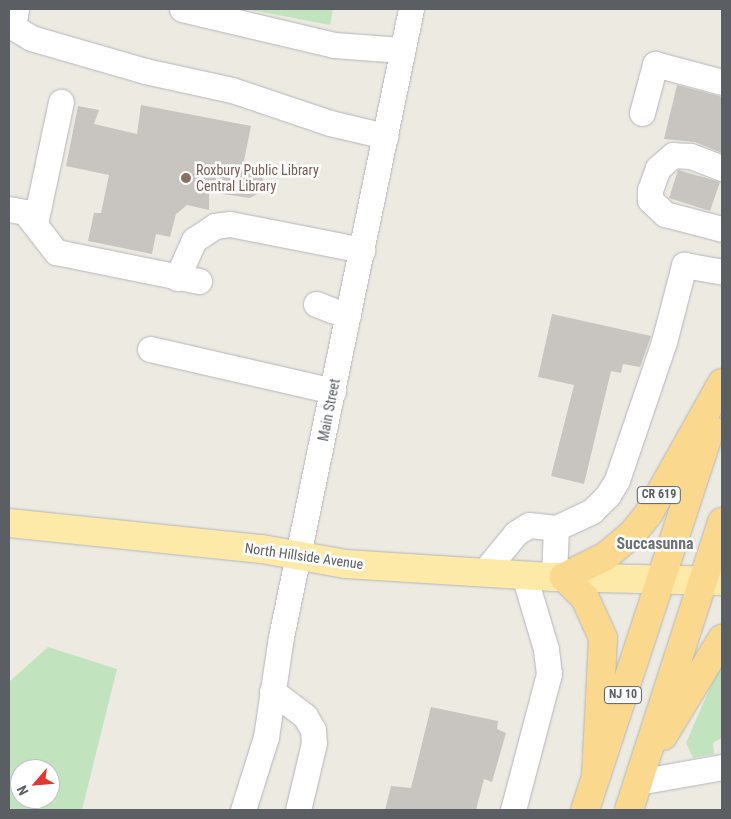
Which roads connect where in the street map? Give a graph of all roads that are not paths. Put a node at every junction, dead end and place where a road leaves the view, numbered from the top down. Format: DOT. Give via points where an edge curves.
graph roads {
  1 [pos="182,9"];
  2 [pos="411,9"];
  3 [pos="13,21"];
  4 [pos="402,50"];
  5 [pos="722,82"];
  6 [pos="60,102"];
  7 [pos="642,113"];
  8 [pos="385,136"];
  9 [pos="722,168"];
  10 [pos="9,209"];
  11 [pos="35,224"];
  12 [pos="722,229"];
  13 [pos="362,250"];
  14 [pos="722,272"];
  15 [pos="316,304"];
  16 [pos="348,316"];
  17 [pos="150,349"];
  18 [pos="722,384"];
  19 [pos="333,391"];
  20 [pos="722,392"];
  21 [pos="722,522"];
  22 [pos="9,524"];
  23 [pos="556,528"];
  24 [pos="298,556"];
  25 [pos="484,572"];
  26 [pos="524,575"];
  27 [pos="559,577"];
  28 [pos="660,580"];
  29 [pos="712,581"];
  30 [pos="722,639"];
  31 [pos="272,691"];
  32 [pos="722,767"];
  33 [pos="642,770"];
  34 [pos="596,776"];
  35 [pos="244,810"];
  36 [pos="298,810"];
  37 [pos="513,810"];
  38 [pos="585,810"];
  39 [pos="629,810"];
  1 -- 4 [label="street" via="334,45"];
  2 -- 4 [label="street, Main Street"];
  3 -- 8 [label="street" via="31,38 145,71 232,90 330,123"];
  4 -- 8 [label="street, Main Street"];
  5 -- 7 [label="street" via="655,64"];
  6 -- 11 [label="street"];
  8 -- 13 [label="street, Main Street"];
  9 -- 12 [label="street" via="690,156 673,155 658,168 650,200 665,214"];
  10 -- 11 [label="street" via="25,212"];
  11 -- 13 [label="street" via="56,252 188,280 194,240 215,226 230,224"];
  13 -- 16 [label="street, Main Street"];
  14 -- 23 [label="street" via="684,264 664,342 617,480 592,510"];
  15 -- 16 [label="street"];
  16 -- 19 [label="street, Main Street"];
  17 -- 19 [label="street"];
  18 -- 27 [label="highway, CR 619" via="648,513 633,533 606,556"];
  19 -- 24 [label="street, Main Street"];
  20 -- 28 [label="highway, NJ 10"];
  21 -- 29 [label="highway, NJ 10"];
  22 -- 24 [label="main road, North Hillside Avenue" via="262,549"];
  23 -- 25 [label="street" via="529,525 516,533"];
  23 -- 27 [label="street"];
  24 -- 25 [label="main road, North Hillside Avenue" via="345,564"];
  24 -- 31 [label="street, Main Street"];
  25 -- 26 [label="main road, North Hillside Avenue"];
  26 -- 27 [label="main road, North Hillside Avenue"];
  26 -- 37 [label="street" via="546,649 549,674"];
  27 -- 28 [label="main road, North Hillside Avenue"];
  27 -- 34 [label="highway" via="585,598 603,638"];
  28 -- 29 [label="main road, North Hillside Avenue"];
  28 -- 34 [label="highway, NJ 10"];
  29 -- 33 [label="highway, NJ 10"];
  30 -- 33 [label="highway"];
  31 -- 35 [label="street, Main Street" via="266,737"];
  31 -- 36 [label="street" via="305,716 313,730 314,743"];
  32 -- 33 [label="street"];
  33 -- 39 [label="highway, NJ 10"];
  34 -- 38 [label="highway, NJ 10"];
}
